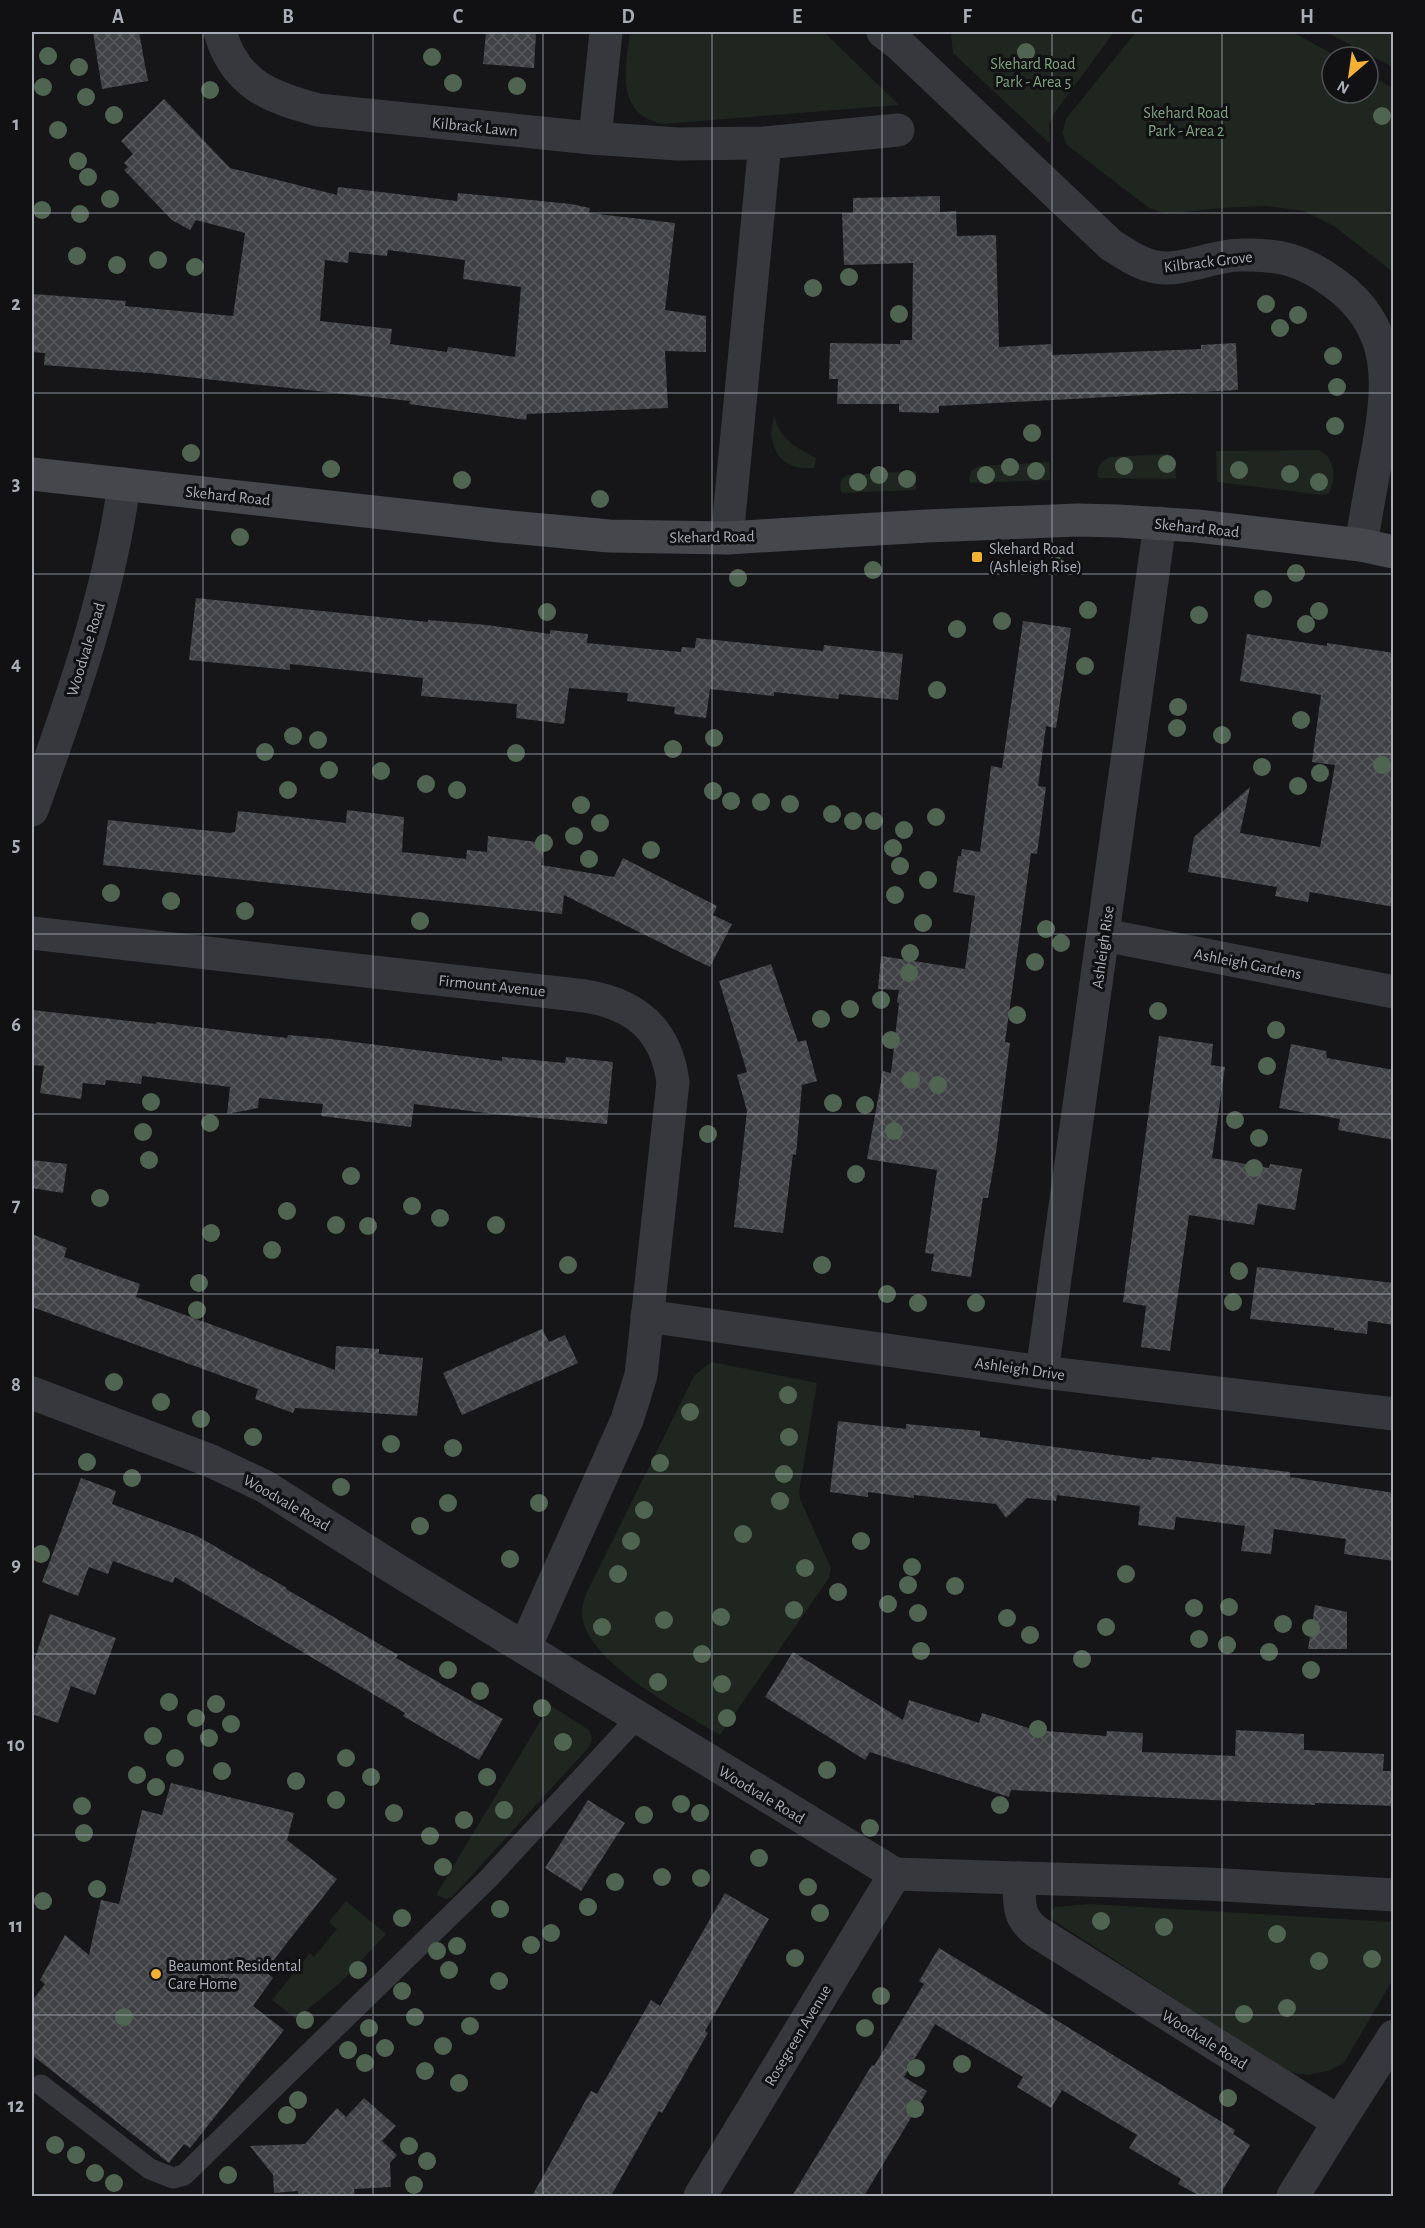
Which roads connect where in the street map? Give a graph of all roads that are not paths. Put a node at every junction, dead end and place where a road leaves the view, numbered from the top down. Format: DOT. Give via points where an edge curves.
graph roads {
  1 [pos="220,32"];
  2 [pos="606,32"];
  3 [pos="898,36"];
  4 [pos="898,130"];
  5 [pos="595,138"];
  6 [pos="765,144"];
  7 [pos="32,474"];
  8 [pos="124,484"];
  9 [pos="1160,523"];
  10 [pos="727,538"];
  11 [pos="1361,545"];
  12 [pos="1394,552"];
  13 [pos="32,810"];
  14 [pos="32,933"];
  15 [pos="1104,935"];
  16 [pos="1394,992"];
  17 [pos="647,1316"];
  18 [pos="1042,1371"];
  19 [pos="32,1394"];
  20 [pos="1394,1414"];
  21 [pos="525,1647"];
  22 [pos="638,1717"];
  23 [pos="895,1874"];
  24 [pos="1019,1878"];
  25 [pos="1394,1895"];
  26 [pos="1394,2036"];
  27 [pos="40,2085"];
  28 [pos="1339,2122"];
  29 [pos="700,2196"];
  30 [pos="1293,2196"];
  1 -- 5 [label="street, Kilbrack Lawn" via="225,50 238,71 260,90 286,102 318,110"];
  2 -- 5 [label="street"];
  3 -- 11 [label="street, Kilbrack Grove" via="1111,245 1138,261 1176,267 1230,255 1264,255 1291,259 1316,269 1345,290 1375,332 1386,377 1386,404"];
  4 -- 6 [label="street, Kilbrack Lawn"];
  5 -- 6 [label="street, Kilbrack Lawn" via="678,144"];
  6 -- 10 [label="street"];
  7 -- 8 [label="main road, Skehard Road"];
  8 -- 10 [label="main road, Skehard Road" via="557,532"];
  8 -- 13 [label="street, Woodvale Road" via="116,539 91,638"];
  9 -- 10 [label="main road, Skehard Road" via="1078,520"];
  9 -- 11 [label="main road, Skehard Road"];
  9 -- 15 [label="street, Ashleigh Rise"];
  11 -- 12 [label="main road, Skehard Road"];
  14 -- 17 [label="street, Firmount Avenue" via="585,996 621,1006 643,1018 664,1049 673,1082"];
  15 -- 16 [label="street, Ashleigh Gardens"];
  15 -- 18 [label="street, Ashleigh Rise"];
  17 -- 18 [label="street, Ashleigh Drive"];
  17 -- 21 [label="street" via="641,1375 627,1420"];
  18 -- 20 [label="street, Ashleigh Drive"];
  19 -- 21 [label="street, Woodvale Road" via="211,1461 264,1486"];
  21 -- 22 [label="street, Woodvale Road"];
  22 -- 23 [label="street, Woodvale Road"];
  22 -- 27 [label="lane" via="489,1879 184,2175 173,2178 150,2169"];
  23 -- 24 [label="street, Woodvale Road"];
  23 -- 29 [label="street, Rosegreen Avenue"];
  24 -- 25 [label="street, Woodvale Road"];
  24 -- 28 [label="street, Woodvale Road" via="1020,1913 1026,1924"];
  26 -- 28 [label="street"];
  28 -- 30 [label="street"];
}
